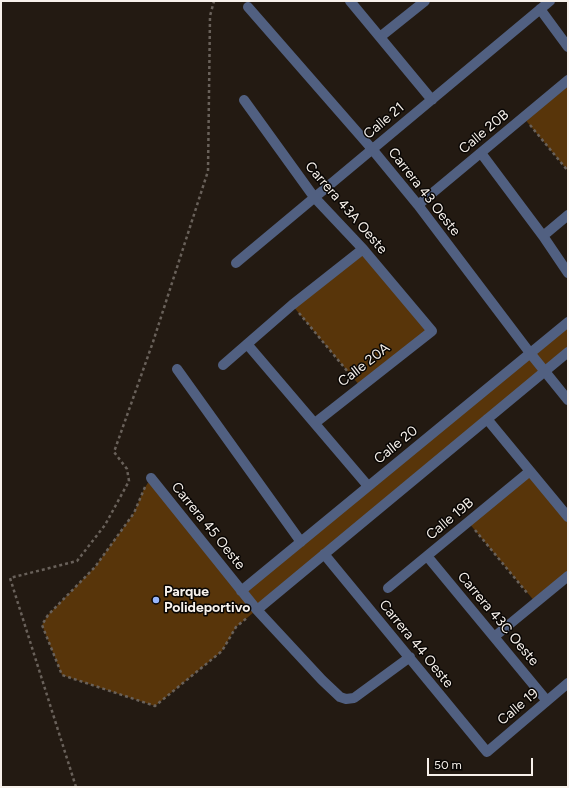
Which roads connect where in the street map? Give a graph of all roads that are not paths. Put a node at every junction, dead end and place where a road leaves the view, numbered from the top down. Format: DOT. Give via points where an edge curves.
graph roads {
  1 [pos="350,1"];
  2 [pos="425,1"];
  3 [pos="550,1"];
  4 [pos="248,7"];
  5 [pos="540,10"];
  6 [pos="380,37"];
  7 [pos="568,47"];
  8 [pos="568,80"];
  9 [pos="244,100"];
  10 [pos="432,100"];
  11 [pos="372,149"];
  12 [pos="481,153"];
  13 [pos="314,197"];
  14 [pos="418,205"];
  15 [pos="568,215"];
  16 [pos="543,236"];
  17 [pos="364,249"];
  18 [pos="236,263"];
  19 [pos="568,273"];
  20 [pos="568,322"];
  21 [pos="432,331"];
  22 [pos="247,344"];
  23 [pos="568,352"];
  24 [pos="530,353"];
  25 [pos="224,365"];
  26 [pos="177,369"];
  27 [pos="544,372"];
  28 [pos="568,400"];
  29 [pos="487,419"];
  30 [pos="315,423"];
  31 [pos="530,471"];
  32 [pos="151,478"];
  33 [pos="368,486"];
  34 [pos="568,517"];
  35 [pos="301,542"];
  36 [pos="324,554"];
  37 [pos="427,556"];
  38 [pos="568,576"];
  39 [pos="388,588"];
  40 [pos="242,590"];
  41 [pos="258,610"];
  42 [pos="494,637"];
  43 [pos="410,658"];
  44 [pos="568,683"];
  45 [pos="547,701"];
  46 [pos="487,752"];
  1 -- 6 [label="street"];
  2 -- 6 [label="street"];
  3 -- 5 [label="street, Calle 21"];
  4 -- 11 [label="street, Carrera 43 Oeste"];
  5 -- 7 [label="street"];
  5 -- 10 [label="street, Calle 21"];
  6 -- 10 [label="street"];
  8 -- 12 [label="street, Calle 20B"];
  9 -- 13 [label="street, Carrera 43A Oeste"];
  10 -- 11 [label="street, Calle 21"];
  11 -- 13 [label="street, Calle 21"];
  11 -- 14 [label="street, Carrera 43 Oeste"];
  12 -- 14 [label="street, Calle 20B"];
  12 -- 16 [label="street"];
  13 -- 17 [label="street, Carrera 43A Oeste"];
  13 -- 18 [label="street, Calle 21"];
  14 -- 24 [label="street, Carrera 43 Oeste"];
  15 -- 16 [label="street"];
  16 -- 19 [label="street"];
  17 -- 21 [label="street, Carrera 43A Oeste"];
  17 -- 22 [label="street"];
  20 -- 24 [label="street, Calle 20"];
  21 -- 30 [label="street, Calle 20A"];
  22 -- 25 [label="street"];
  22 -- 30 [label="street"];
  23 -- 27 [label="street"];
  24 -- 27 [label="street, Carrera 43 Oeste"];
  24 -- 33 [label="street, Calle 20"];
  26 -- 35 [label="street"];
  27 -- 28 [label="street, Carrera 43 Oeste"];
  27 -- 29 [label="street"];
  29 -- 31 [label="street"];
  29 -- 36 [label="street"];
  30 -- 33 [label="street"];
  31 -- 34 [label="street"];
  31 -- 37 [label="street, Calle 19B"];
  32 -- 40 [label="street, Carrera 45 Oeste"];
  33 -- 35 [label="street, Calle 20"];
  35 -- 40 [label="street, Calle 20"];
  36 -- 41 [label="street"];
  36 -- 43 [label="street, Carrera 44 Oeste"];
  37 -- 39 [label="street, Calle 19B"];
  37 -- 42 [label="street, Carrera 43C Oeste"];
  38 -- 42 [label="street"];
  40 -- 41 [label="street, Carrera 45 Oeste"];
  41 -- 43 [label="street, Carrera 45 Oeste" via="322,680 340,697 346,699 354,698"];
  42 -- 45 [label="street, Carrera 43C Oeste"];
  43 -- 46 [label="street, Carrera 44 Oeste"];
  44 -- 45 [label="street, Calle 19"];
  45 -- 46 [label="street, Calle 19"];
}
